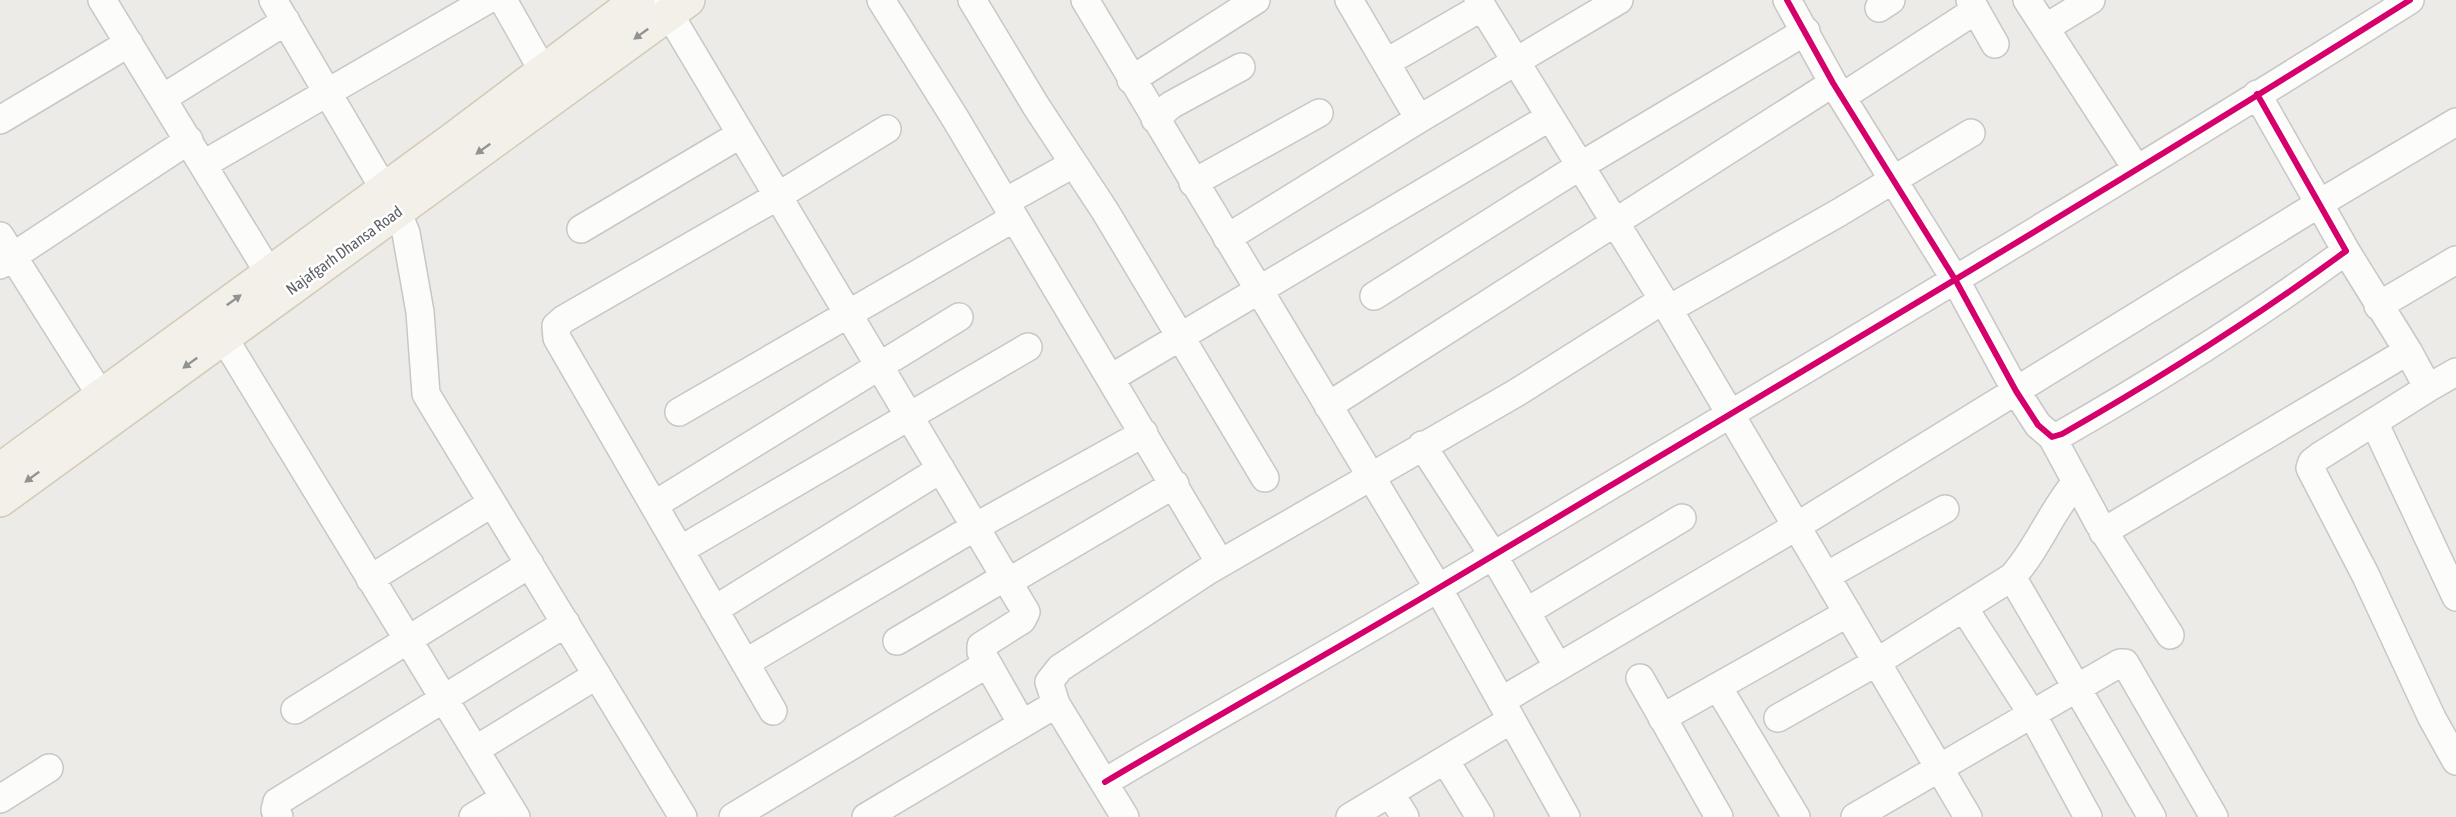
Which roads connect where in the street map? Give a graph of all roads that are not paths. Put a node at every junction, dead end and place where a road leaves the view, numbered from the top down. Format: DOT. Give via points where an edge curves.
graph roads {
  1 [pos="102,0"];
  2 [pos="487,0"];
  3 [pos="503,0"];
  4 [pos="638,0"];
  5 [pos="881,0"];
  6 [pos="972,0"];
  7 [pos="1085,0"];
  8 [pos="1256,0"];
  9 [pos="1619,0"];
  10 [pos="1787,0"];
  11 [pos="2027,0"];
  12 [pos="2091,0"];
  13 [pos="2410,0"];
  14 [pos="1352,1"];
  15 [pos="1480,3"];
  16 [pos="673,5"];
  17 [pos="1973,5"];
  18 [pos="279,10"];
  19 [pos="2045,28"];
  20 [pos="1806,31"];
  21 [pos="129,43"];
  22 [pos="1995,44"];
  23 [pos="1515,61"];
  24 [pos="1387,62"];
  25 [pos="1241,67"];
  26 [pos="543,71"];
  27 [pos="1131,80"];
  28 [pos="1838,90"];
  29 [pos="327,94"];
  30 [pos="2257,94"];
  31 [pos="163,98"];
  32 [pos="1319,113"];
  33 [pos="1550,117"];
  34 [pos="1155,119"];
  35 [pos="1419,119"];
  36 [pos="0,120"];
  37 [pos="2456,122"];
  38 [pos="887,129"];
  39 [pos="1971,133"];
  40 [pos="741,134"];
  41 [pos="189,140"];
  42 [pos="204,164"];
  43 [pos="1073,164"];
  44 [pos="1580,166"];
  45 [pos="2136,168"];
  46 [pos="1893,178"];
  47 [pos="1193,183"];
  48 [pos="778,196"];
  49 [pos="389,200"];
  50 [pos="2320,203"];
  51 [pos="1010,210"];
  52 [pos="1615,222"];
  53 [pos="581,229"];
  54 [pos="1227,238"];
  55 [pos="2346,251"];
  56 [pos="4,253"];
  57 [pos="2456,260"];
  58 [pos="1956,281"];
  59 [pos="276,284"];
  60 [pos="1259,292"];
  61 [pos="1374,296"];
  62 [pos="1666,305"];
  63 [pos="2378,306"];
  64 [pos="848,312"];
  65 [pos="959,317"];
  66 [pos="224,338"];
  67 [pos="1179,338"];
  68 [pos="1028,347"];
  69 [pos="2408,351"];
  70 [pos="879,365"];
  71 [pos="2455,375"];
  72 [pos="1111,378"];
  73 [pos="2428,388"];
  74 [pos="2016,391"];
  75 [pos="1328,406"];
  76 [pos="108,407"];
  77 [pos="680,412"];
  78 [pos="1730,412"];
  79 [pos="911,418"];
  80 [pos="2374,422"];
  81 [pos="1144,433"];
  82 [pos="2052,437"];
  83 [pos="1422,445"];
  84 [pos="941,469"];
  85 [pos="0,470"];
  86 [pos="1370,476"];
  87 [pos="1265,478"];
  88 [pos="2076,483"];
  89 [pos="1174,484"];
  90 [pos="0,500"];
  91 [pos="492,503"];
  92 [pos="654,505"];
  93 [pos="1945,508"];
  94 [pos="1682,518"];
  95 [pos="1797,526"];
  96 [pos="975,527"];
  97 [pos="2103,532"];
  98 [pos="680,550"];
  99 [pos="1493,555"];
  100 [pos="1220,563"];
  101 [pos="530,564"];
  102 [pos="1826,576"];
  103 [pos="2012,578"];
  104 [pos="370,579"];
  105 [pos="1007,579"];
  106 [pos="1438,588"];
  107 [pos="2456,597"];
  108 [pos="1964,608"];
  109 [pos="714,610"];
  110 [pos="1526,612"];
  111 [pos="1848,614"];
  112 [pos="566,623"];
  113 [pos="2170,635"];
  114 [pos="408,640"];
  115 [pos="897,641"];
  116 [pos="1877,662"];
  117 [pos="745,663"];
  118 [pos="987,664"];
  119 [pos="1558,667"];
  120 [pos="597,675"];
  121 [pos="1640,678"];
  122 [pos="1718,687"];
  123 [pos="2078,688"];
  124 [pos="444,698"];
  125 [pos="1056,704"];
  126 [pos="295,710"];
  127 [pos="1506,710"];
  128 [pos="773,711"];
  129 [pos="2032,714"];
  130 [pos="1662,718"];
  131 [pos="1778,718"];
  132 [pos="1022,724"];
  133 [pos="475,750"];
  134 [pos="1445,760"];
  135 [pos="2456,761"];
  136 [pos="50,768"];
  137 [pos="1940,769"];
  138 [pos="1105,782"];
  139 [pos="1390,793"];
  140 [pos="0,799"];
  141 [pos="510,807"];
  142 [pos="1794,816"];
  143 [pos="279,817"];
  144 [pos="473,817"];
  145 [pos="683,817"];
  146 [pos="733,817"];
  147 [pos="866,817"];
  148 [pos="1125,817"];
  149 [pos="1350,817"];
  150 [pos="1405,817"];
  151 [pos="1480,817"];
  152 [pos="1566,817"];
  153 [pos="1719,817"];
  154 [pos="1855,817"];
  155 [pos="1968,817"];
  156 [pos="2088,817"];
  157 [pos="2152,817"];
  158 [pos="2214,817"];
  1 -- 21 [label="street"];
  2 -- 29 [label="street"];
  3 -- 26 [label="street"];
  4 -- 26 [label="main road, Najafgarh Dhansa Road"];
  5 -- 51 [label="street"];
  6 -- 43 [label="street"];
  7 -- 27 [label="street"];
  8 -- 27 [label="street"];
  9 -- 23 [label="street"];
  10 -- 20 [label="street"];
  11 -- 19 [label="street"];
  12 -- 19 [label="street"];
  13 -- 30 [label="street"];
  14 -- 24 [label="street"];
  15 -- 23 [label="street"];
  15 -- 24 [label="street"];
  16 -- 40 [label="street"];
  16 -- 49 [label="main road, Najafgarh Dhansa Road, one-way"];
  17 -- 22 [label="street"];
  17 -- 28 [label="street"];
  18 -- 29 [label="street"];
  18 -- 31 [label="street"];
  19 -- 45 [label="street"];
  20 -- 28 [label="street"];
  20 -- 44 [label="street"];
  21 -- 31 [label="street"];
  21 -- 36 [label="street"];
  23 -- 33 [label="street"];
  23 -- 35 [label="street"];
  24 -- 35 [label="street"];
  25 -- 34 [label="street" via="1171,105"];
  26 -- 49 [label="main road, Najafgarh Dhansa Road"];
  27 -- 34 [label="street"];
  28 -- 46 [label="street"];
  28 -- 52 [label="street"];
  29 -- 42 [label="street"];
  29 -- 49 [label="street"];
  30 -- 45 [label="street"];
  30 -- 50 [label="street"];
  31 -- 41 [label="street"];
  32 -- 47 [label="street"];
  33 -- 44 [label="street"];
  33 -- 60 [label="street"];
  34 -- 47 [label="street"];
  35 -- 54 [label="street"];
  37 -- 50 [label="street"];
  38 -- 48 [label="street"];
  39 -- 46 [label="street"];
  40 -- 48 [label="street"];
  40 -- 53 [label="street"];
  41 -- 42 [label="street"];
  41 -- 56 [label="street"];
  42 -- 59 [label="street"];
  43 -- 51 [label="street"];
  43 -- 67 [label="street"];
  44 -- 52 [label="street"];
  44 -- 61 [label="street"];
  45 -- 58 [label="street"];
  46 -- 58 [label="street"];
  46 -- 62 [label="street" via="1840,212"];
  47 -- 54 [label="street"];
  48 -- 64 [label="street"];
  48 -- 92 [label="street" via="556,326 557,338"];
  49 -- 59 [label="main road, Najafgarh Dhansa Road"];
  49 -- 91 [label="street" via="406,232 420,312 426,394"];
  50 -- 55 [label="street"];
  50 -- 74 [label="street"];
  51 -- 64 [label="street"];
  51 -- 72 [label="street"];
  52 -- 62 [label="street"];
  52 -- 75 [label="street"];
  54 -- 60 [label="street"];
  55 -- 63 [label="street"];
  55 -- 82 [label="street" via="2276,303 2185,361"];
  56 -- 76 [label="street"];
  57 -- 63 [label="street"];
  58 -- 74 [label="street"];
  58 -- 78 [label="street"];
  59 -- 66 [label="main road, Najafgarh Dhansa Road"];
  76 -- 59 [label="main road, Najafgarh Dhansa Road, one-way"];
  60 -- 67 [label="street"];
  60 -- 75 [label="street"];
  62 -- 78 [label="street"];
  62 -- 83 [label="street"];
  63 -- 69 [label="street"];
  64 -- 70 [label="street"];
  64 -- 77 [label="street"];
  65 -- 70 [label="street"];
  66 -- 76 [label="main road, Najafgarh Dhansa Road, one-way"];
  66 -- 104 [label="street"];
  67 -- 72 [label="street"];
  67 -- 87 [label="street"];
  68 -- 79 [label="street"];
  69 -- 73 [label="street"];
  69 -- 97 [label="street"];
  70 -- 79 [label="street"];
  70 -- 92 [label="street"];
  71 -- 73 [label="street"];
  72 -- 81 [label="street"];
  73 -- 80 [label="street"];
  74 -- 82 [label="street" via="2038,425"];
  74 -- 95 [label="street"];
  75 -- 86 [label="street"];
  76 -- 85 [label="main road, Najafgarh Dhansa Road"];
  76 -- 90 [label="main road, Najafgarh Dhansa Road, one-way"];
  78 -- 95 [label="street"];
  78 -- 99 [label="street"];
  79 -- 84 [label="street"];
  79 -- 98 [label="street"];
  80 -- 107 [label="street"];
  80 -- 135 [label="street" via="2320,456 2310,468"];
  81 -- 89 [label="street"];
  81 -- 96 [label="street"];
  82 -- 88 [label="street"];
  83 -- 86 [label="street"];
  83 -- 99 [label="street"];
  84 -- 96 [label="street"];
  84 -- 109 [label="street"];
  86 -- 100 [label="street"];
  86 -- 106 [label="street"];
  88 -- 97 [label="street"];
  88 -- 103 [label="street" via="2053,511"];
  89 -- 100 [label="street"];
  89 -- 105 [label="street"];
  91 -- 101 [label="street"];
  91 -- 104 [label="street"];
  92 -- 98 [label="street"];
  93 -- 102 [label="street"];
  94 -- 110 [label="street"];
  95 -- 102 [label="street"];
  95 -- 119 [label="street"];
  96 -- 105 [label="street"];
  96 -- 117 [label="street"];
  97 -- 113 [label="street"];
  98 -- 109 [label="street"];
  99 -- 106 [label="street"];
  99 -- 110 [label="street"];
  100 -- 125 [label="street" via="1060,668 1049,682"];
  101 -- 112 [label="street"];
  101 -- 114 [label="street"];
  102 -- 111 [label="street"];
  103 -- 108 [label="street"];
  103 -- 123 [label="street"];
  104 -- 114 [label="street"];
  105 -- 115 [label="street"];
  105 -- 118 [label="street" via="1026,612 1022,620 981,646"];
  106 -- 127 [label="street"];
  106 -- 138 [label="street"];
  108 -- 116 [label="street"];
  108 -- 129 [label="street"];
  109 -- 117 [label="street"];
  110 -- 119 [label="street"];
  111 -- 116 [label="street"];
  111 -- 122 [label="street"];
  112 -- 120 [label="street"];
  112 -- 124 [label="street"];
  114 -- 124 [label="street"];
  114 -- 126 [label="street"];
  116 -- 131 [label="street"];
  116 -- 137 [label="street"];
  117 -- 128 [label="street"];
  118 -- 132 [label="street"];
  118 -- 146 [label="street"];
  119 -- 127 [label="street"];
  120 -- 133 [label="street"];
  120 -- 145 [label="street"];
  121 -- 130 [label="street"];
  122 -- 130 [label="street"];
  122 -- 142 [label="street"];
  123 -- 129 [label="street"];
  123 -- 157 [label="street"];
  123 -- 158 [label="street" via="2120,663 2129,666"];
  124 -- 133 [label="street"];
  124 -- 143 [label="street" via="277,802 275,810"];
  125 -- 132 [label="street"];
  125 -- 138 [label="street"];
  127 -- 134 [label="street"];
  127 -- 152 [label="street"];
  129 -- 137 [label="street"];
  129 -- 156 [label="street"];
  130 -- 153 [label="street"];
  132 -- 147 [label="street"];
  133 -- 141 [label="street"];
  134 -- 139 [label="street"];
  134 -- 151 [label="street"];
  136 -- 140 [label="street"];
  137 -- 154 [label="street"];
  137 -- 155 [label="street"];
  138 -- 148 [label="street"];
  139 -- 149 [label="street"];
  139 -- 150 [label="street"];
  141 -- 144 [label="street"];
}
